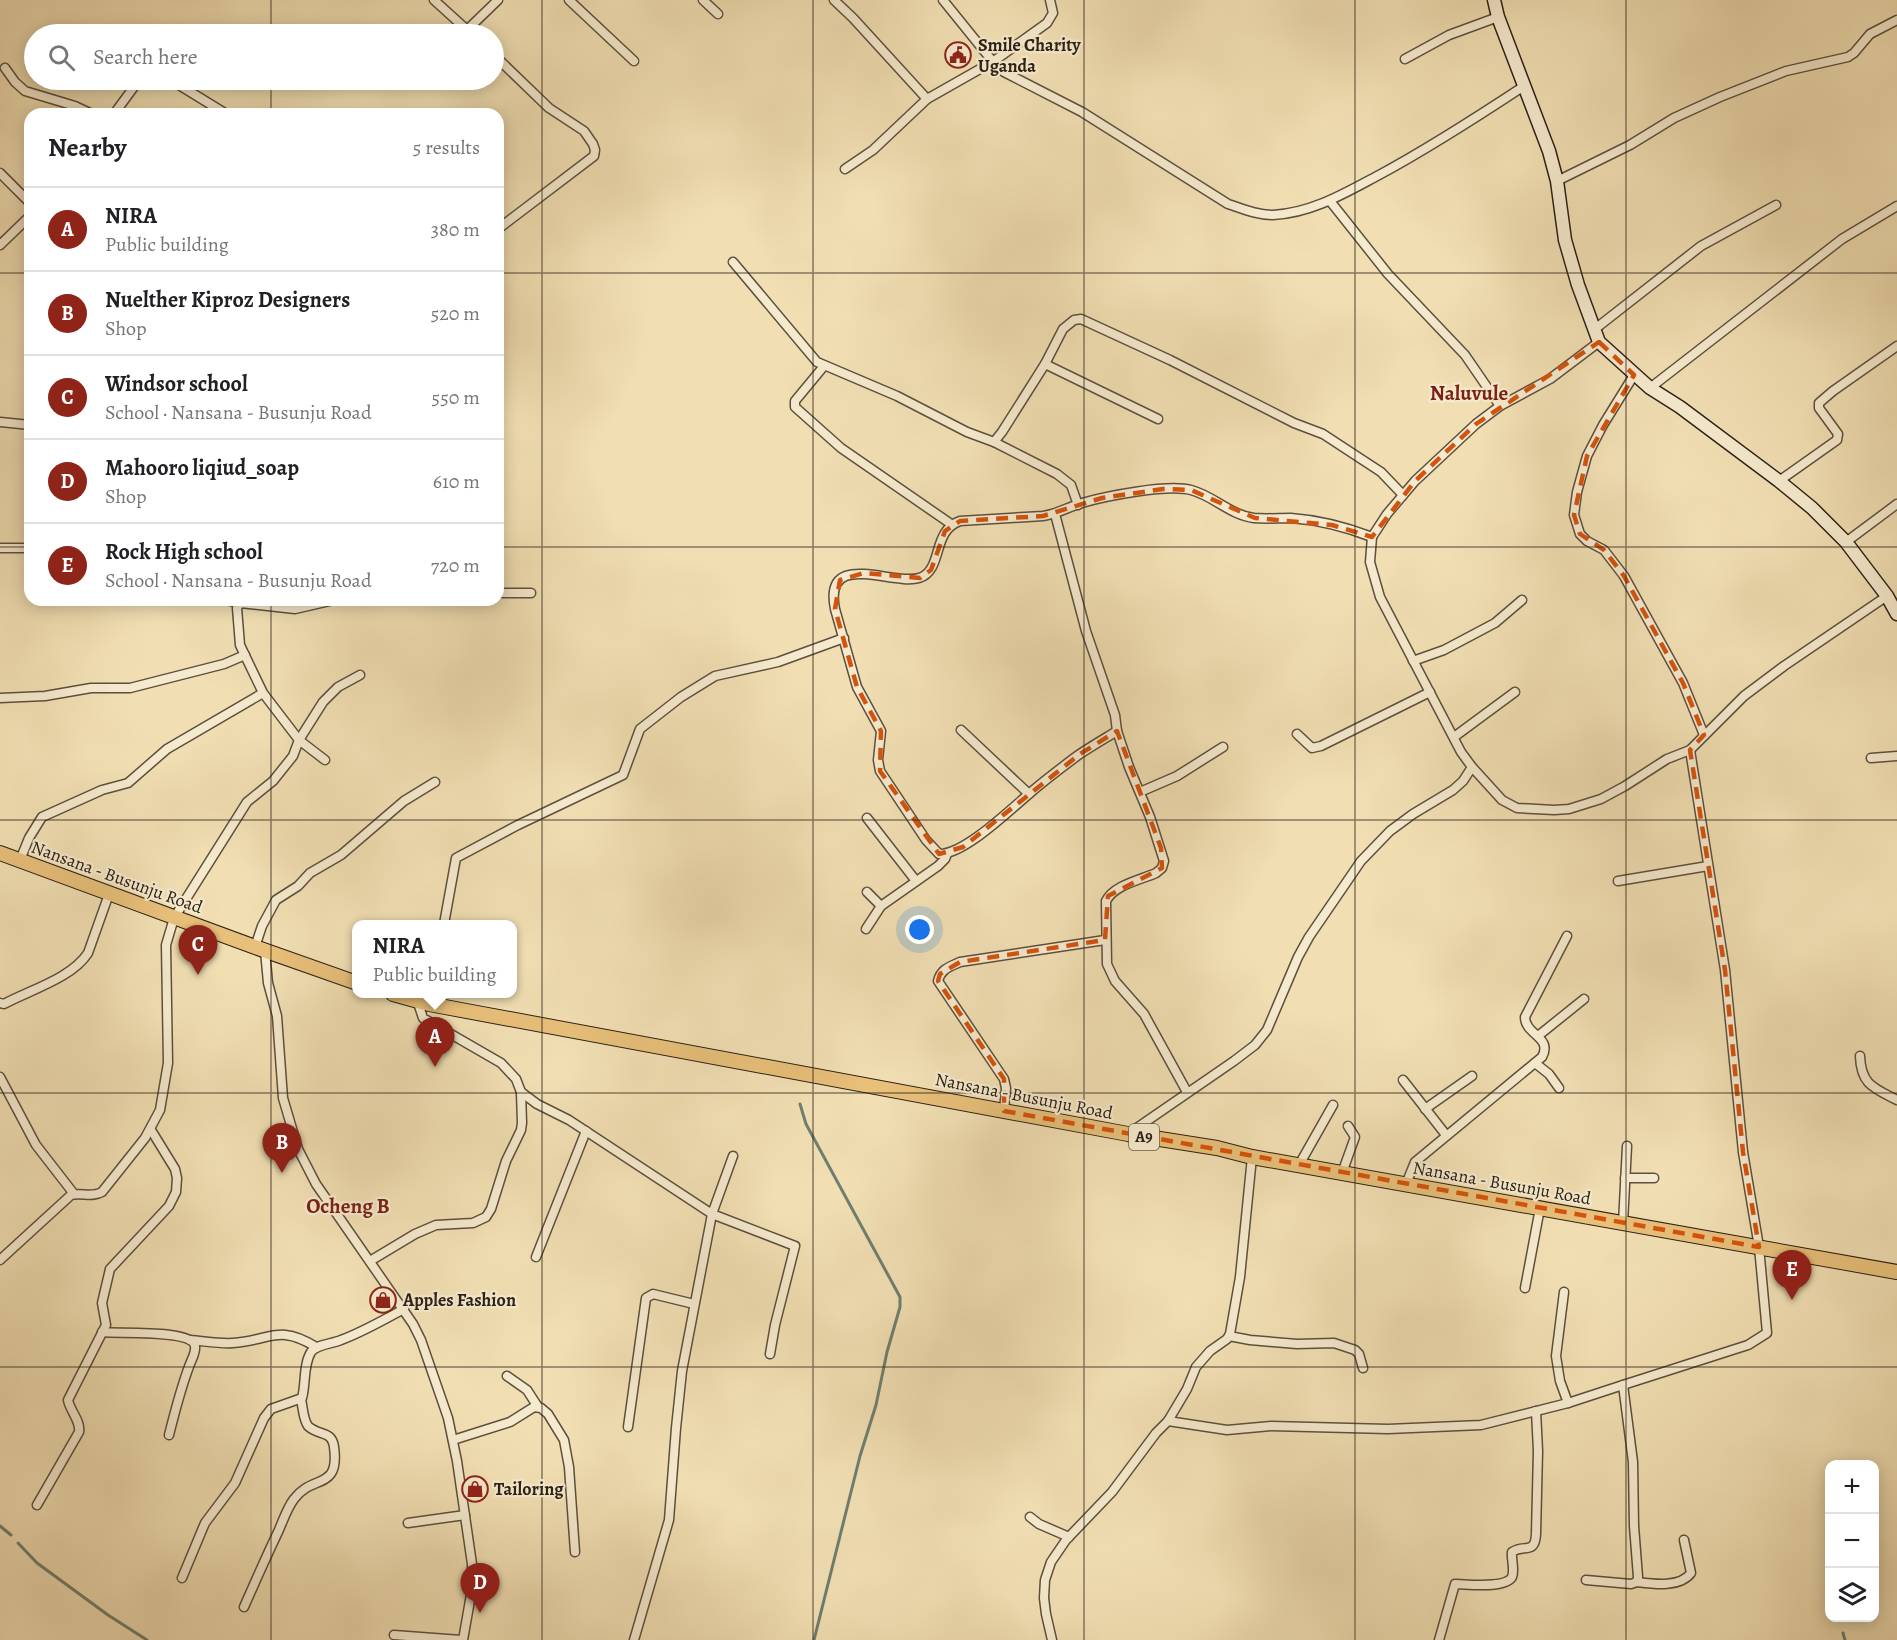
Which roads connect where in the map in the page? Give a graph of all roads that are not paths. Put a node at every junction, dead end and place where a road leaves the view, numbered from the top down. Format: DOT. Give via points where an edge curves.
graph roads {
  1 [pos="434,0"];
  2 [pos="498,0"];
  3 [pos="570,0"];
  4 [pos="703,0"];
  5 [pos="834,0"];
  6 [pos="943,0"];
  7 [pos="1050,0"];
  8 [pos="1494,0"];
  9 [pos="718,14"];
  10 [pos="1498,17"];
  11 [pos="1897,20"];
  12 [pos="461,24"];
  13 [pos="477,24"];
  14 [pos="1405,59"];
  15 [pos="634,61"];
  16 [pos="993,61"];
  17 [pos="504,65"];
  18 [pos="5,68"];
  19 [pos="1524,86"];
  20 [pos="24,89"];
  21 [pos="25,90"];
  22 [pos="131,90"];
  23 [pos="187,90"];
  24 [pos="927,99"];
  25 [pos="79,108"];
  26 [pos="118,108"];
  27 [pos="216,108"];
  28 [pos="845,169"];
  29 [pos="0,173"];
  30 [pos="1557,181"];
  31 [pos="24,197"];
  32 [pos="1330,201"];
  33 [pos="1776,205"];
  34 [pos="1897,206"];
  35 [pos="24,222"];
  36 [pos="504,224"];
  37 [pos="0,245"];
  38 [pos="733,262"];
  39 [pos="1595,329"];
  40 [pos="1599,342"];
  41 [pos="1897,346"];
  42 [pos="1045,364"];
  43 [pos="824,366"];
  44 [pos="1634,375"];
  45 [pos="1650,388"];
  46 [pos="1500,406"];
  47 [pos="1158,419"];
  48 [pos="0,422"];
  49 [pos="24,424"];
  50 [pos="994,442"];
  51 [pos="1779,481"];
  52 [pos="1403,495"];
  53 [pos="1897,504"];
  54 [pos="1078,505"];
  55 [pos="1055,514"];
  56 [pos="951,524"];
  57 [pos="1372,537"];
  58 [pos="1846,542"];
  59 [pos="0,548"];
  60 [pos="24,548"];
  61 [pos="504,592"];
  62 [pos="531,593"];
  63 [pos="1887,596"];
  64 [pos="1522,600"];
  65 [pos="237,606"];
  66 [pos="267,606"];
  67 [pos="309,606"];
  68 [pos="1897,614"];
  69 [pos="844,638"];
  70 [pos="245,655"];
  71 [pos="1413,661"];
  72 [pos="360,675"];
  73 [pos="1430,692"];
  74 [pos="1515,692"];
  75 [pos="264,693"];
  76 [pos="0,698"];
  77 [pos="961,730"];
  78 [pos="1117,731"];
  79 [pos="1297,734"];
  80 [pos="1704,735"];
  81 [pos="1454,737"];
  82 [pos="298,740"];
  83 [pos="1223,747"];
  84 [pos="1690,750"];
  85 [pos="1897,756"];
  86 [pos="1871,758"];
  87 [pos="325,760"];
  88 [pos="1472,767"];
  89 [pos="435,782"];
  90 [pos="1140,792"];
  91 [pos="1029,794"];
  92 [pos="867,818"];
  93 [pos="0,853"];
  94 [pos="947,854"];
  95 [pos="20,860"];
  96 [pos="1708,866"];
  97 [pos="1618,880"];
  98 [pos="916,882"];
  99 [pos="867,892"];
  100 [pos="109,894"];
  101 [pos="881,906"];
  102 [pos="174,918"];
  103 [pos="445,920"];
  104 [pos="866,929"];
  105 [pos="1567,936"];
  106 [pos="1105,940"];
  107 [pos="260,949"];
  108 [pos="352,981"];
  109 [pos="425,999"];
  110 [pos="1584,999"];
  111 [pos="0,1003"];
  112 [pos="1538,1036"];
  113 [pos="1860,1056"];
  114 [pos="1535,1063"];
  115 [pos="1472,1076"];
  116 [pos="0,1077"];
  117 [pos="1403,1080"];
  118 [pos="1559,1088"];
  119 [pos="521,1092"];
  120 [pos="1187,1092"];
  121 [pos="1897,1100"];
  122 [pos="1334,1105"];
  123 [pos="1425,1109"];
  124 [pos="1004,1111"];
  125 [pos="1348,1126"];
  126 [pos="150,1130"];
  127 [pos="586,1131"];
  128 [pos="1128,1134"];
  129 [pos="1446,1136"];
  130 [pos="1627,1146"];
  131 [pos="733,1156"];
  132 [pos="1252,1157"];
  133 [pos="1299,1165"];
  134 [pos="1342,1173"];
  135 [pos="1654,1178"];
  136 [pos="1625,1179"];
  137 [pos="1406,1184"];
  138 [pos="74,1194"];
  139 [pos="1540,1208"];
  140 [pos="712,1214"];
  141 [pos="1623,1223"];
  142 [pos="1759,1247"];
  143 [pos="536,1257"];
  144 [pos="0,1260"];
  145 [pos="370,1261"];
  146 [pos="1897,1272"];
  147 [pos="1525,1288"];
  148 [pos="1564,1292"];
  149 [pos="694,1304"];
  150 [pos="404,1309"];
  151 [pos="102,1332"];
  152 [pos="1228,1336"];
  153 [pos="190,1340"];
  154 [pos="316,1347"];
  155 [pos="770,1354"];
  156 [pos="1363,1368"];
  157 [pos="507,1376"];
  158 [pos="1623,1385"];
  159 [pos="301,1400"];
  160 [pos="1568,1403"];
  161 [pos="538,1407"];
  162 [pos="1536,1411"];
  163 [pos="1168,1421"];
  164 [pos="628,1427"];
  165 [pos="169,1436"];
  166 [pos="453,1440"];
  167 [pos="37,1505"];
  168 [pos="465,1515"];
  169 [pos="1030,1517"];
  170 [pos="408,1523"];
  171 [pos="1069,1537"];
  172 [pos="1684,1540"];
  173 [pos="575,1552"];
  174 [pos="182,1578"];
  175 [pos="1586,1580"];
  176 [pos="1637,1582"];
  177 [pos="244,1607"];
  178 [pos="394,1635"];
  179 [pos="462,1640"];
  180 [pos="634,1640"];
  181 [pos="1052,1640"];
  182 [pos="1439,1640"];
  1 -- 12 [label="street"];
  2 -- 13 [label="street"];
  3 -- 15 [label="street"];
  4 -- 9 [label="street"];
  5 -- 24 [label="street"];
  6 -- 16 [label="street"];
  7 -- 16 [label="street" via="1053,13 1047,23"];
  8 -- 10 [label="street"];
  10 -- 14 [label="street" via="1449,35"];
  10 -- 19 [label="street"];
  11 -- 30 [label="street" via="1870,34 1848,57 1786,71 1720,97"];
  16 -- 24 [label="street"];
  16 -- 32 [label="street" via="1011,77 1082,112 1228,204 1271,215 1310,209"];
  17 -- 36 [label="street" via="549,108 584,131 595,150 594,156"];
  18 -- 20 [label="street"];
  19 -- 30 [label="street"];
  19 -- 32 [label="street" via="1431,147"];
  21 -- 25 [label="street"];
  22 -- 26 [label="street"];
  23 -- 27 [label="street"];
  24 -- 28 [label="street" via="873,150"];
  29 -- 31 [label="street"];
  30 -- 39 [label="street" via="1566,240"];
  32 -- 46 [label="street" via="1388,274 1465,355"];
  33 -- 39 [label="street" via="1701,246"];
  34 -- 45 [label="street" via="1842,239"];
  35 -- 37 [label="street"];
  38 -- 43 [label="street" via="814,360"];
  39 -- 40 [label="street"];
  40 -- 44 [label="street"];
  40 -- 46 [label="street" via="1533,389"];
  41 -- 51 [label="street" via="1819,403 1838,434 1837,440"];
  42 -- 47 [label="street"];
  42 -- 50 [label="street"];
  42 -- 52 [label="street" via="1063,329 1074,320 1087,321 1323,434 1381,472"];
  43 -- 50 [label="street"];
  43 -- 56 [label="street" via="795,401 795,407 841,448"];
  44 -- 45 [label="street"];
  44 -- 80 [label="street" via="1587,456 1574,516 1580,534 1604,550 1624,576 1683,683"];
  45 -- 51 [label="street"];
  46 -- 52 [label="street" via="1434,461"];
  48 -- 49 [label="street"];
  50 -- 54 [label="street" via="1071,484"];
  51 -- 58 [label="street"];
  52 -- 57 [label="street"];
  53 -- 58 [label="street"];
  54 -- 55 [label="street"];
  54 -- 57 [label="street" via="1179,489 1198,493 1241,515 1311,520"];
  55 -- 56 [label="street"];
  55 -- 78 [label="street"];
  56 -- 69 [label="street" via="931,570 920,578 864,573 840,580 833,600"];
  57 -- 71 [label="street" via="1372,576"];
  58 -- 63 [label="street"];
  59 -- 60 [label="street"];
  61 -- 62 [label="street"];
  63 -- 68 [label="street"];
  63 -- 80 [label="street" via="1744,696"];
  64 -- 71 [label="street" via="1496,623"];
  65 -- 70 [label="street" via="238,639"];
  66 -- 67 [label="street"];
  69 -- 94 [label="street" via="857,687 881,731 880,771 933,849"];
  69 -- 103 [label="street" via="778,662 715,676 681,696 640,729 622,775 456,858"];
  70 -- 75 [label="street"];
  70 -- 76 [label="street" via="225,664 130,687"];
  71 -- 73 [label="street"];
  72 -- 82 [label="street" via="338,687 323,702"];
  73 -- 79 [label="street" via="1321,746 1312,748"];
  73 -- 81 [label="street"];
  74 -- 81 [label="street"];
  75 -- 82 [label="street"];
  75 -- 95 [label="street" via="167,748 128,783 102,790 42,817"];
  77 -- 91 [label="street"];
  78 -- 90 [label="street"];
  78 -- 91 [label="street"];
  80 -- 84 [label="street"];
  81 -- 88 [label="street"];
  82 -- 87 [label="street"];
  82 -- 102 [label="street" via="293,756 280,774 247,802"];
  83 -- 90 [label="street" via="1177,776"];
  84 -- 88 [label="street" via="1667,759 1601,799 1554,810 1517,808 1502,800"];
  84 -- 96 [label="street"];
  85 -- 86 [label="street"];
  88 -- 120 [label="street" via="1453,790 1390,831 1361,861 1309,936 1267,1030 1255,1045"];
  89 -- 107 [label="street" via="404,801 341,855 276,900 262,926"];
  90 -- 106 [label="street" via="1164,861 1162,868 1110,893 1106,901"];
  91 -- 94 [label="street" via="966,844"];
  92 -- 98 [label="street"];
  93 -- 95 [label="main road, Nansana - Busunju Road"];
  94 -- 98 [label="street"];
  95 -- 100 [label="main road, Nansana - Busunju Road"];
  96 -- 97 [label="street"];
  96 -- 142 [label="street" via="1725,969 1743,1152"];
  98 -- 101 [label="street"];
  99 -- 101 [label="street"];
  100 -- 102 [label="main road, Nansana - Busunju Road"];
  100 -- 111 [label="street" via="83,961 54,982"];
  101 -- 104 [label="street"];
  102 -- 107 [label="main road, Nansana - Busunju Road"];
  102 -- 126 [label="street" via="166,945 167,1071 160,1110"];
  105 -- 112 [label="street" via="1525,1017 1526,1026"];
  106 -- 120 [label="street" via="1107,964 1115,981 1144,1014"];
  106 -- 124 [label="street" via="960,962 940,974 938,981 1004,1079"];
  107 -- 108 [label="main road, Nansana - Busunju Road"];
  107 -- 145 [label="street" via="277,1016 283,1098 298,1149 316,1184"];
  109 -- 119 [label="street" via="423,1018 501,1063 516,1079"];
  109 -- 124 [label="main road, Nansana - Busunju Road / A9"];
  110 -- 112 [label="street"];
  112 -- 114 [label="street" via="1545,1048"];
  113 -- 121 [label="street" via="1866,1082"];
  114 -- 118 [label="street" via="1544,1068"];
  114 -- 129 [label="street"];
  115 -- 123 [label="street"];
  116 -- 138 [label="street" via="36,1145"];
  117 -- 123 [label="street"];
  119 -- 127 [label="street"];
  119 -- 145 [label="street" via="522,1123 486,1217 473,1223 436,1225"];
  120 -- 128 [label="street"];
  122 -- 133 [label="street"];
  123 -- 129 [label="street"];
  124 -- 128 [label="main road, Nansana - Busunju Road / A9"];
  125 -- 134 [label="street" via="1355,1137"];
  126 -- 138 [label="street" via="102,1192 92,1196"];
  126 -- 151 [label="street" via="175,1169 176,1192 169,1206 110,1269 102,1303 106,1325"];
  127 -- 140 [label="street"];
  127 -- 143 [label="street"];
  128 -- 132 [label="main road, Nansana - Busunju Road / A9"];
  129 -- 137 [label="street" via="1414,1162"];
  130 -- 136 [label="street"];
  131 -- 140 [label="street"];
  132 -- 133 [label="main road, Nansana - Busunju Road / A9"];
  132 -- 152 [label="street" via="1240,1277"];
  133 -- 134 [label="main road, Nansana - Busunju Road / A9"];
  134 -- 137 [label="main road, Nansana - Busunju Road / A9"];
  135 -- 136 [label="street"];
  136 -- 141 [label="street"];
  137 -- 139 [label="main road, Nansana - Busunju Road / A9"];
  138 -- 144 [label="street"];
  139 -- 141 [label="main road, Nansana - Busunju Road / A9"];
  139 -- 147 [label="street"];
  140 -- 149 [label="street"];
  140 -- 155 [label="street" via="795,1246"];
  141 -- 142 [label="main road, Nansana - Busunju Road / A9"];
  142 -- 146 [label="main road, Nansana - Busunju Road / A9"];
  142 -- 158 [label="street" via="1767,1333 1748,1345"];
  145 -- 150 [label="street"];
  148 -- 160 [label="street" via="1556,1356"];
  149 -- 164 [label="street" via="654,1294 646,1298"];
  149 -- 180 [label="street" via="682,1371 669,1520"];
  150 -- 154 [label="street" via="342,1340"];
  150 -- 166 [label="street" via="421,1340"];
  151 -- 153 [label="street" via="163,1334"];
  151 -- 167 [label="street" via="68,1400 80,1425 79,1432"];
  152 -- 156 [label="street" via="1297,1344 1334,1342 1355,1350"];
  152 -- 163 [label="street" via="1196,1367"];
  153 -- 154 [label="street" via="224,1344 287,1334"];
  153 -- 165 [label="street" via="195,1346 194,1353"];
  154 -- 159 [label="street" via="308,1360"];
  157 -- 161 [label="street" via="533,1396"];
  158 -- 160 [label="street"];
  158 -- 176 [label="street" via="1634,1471"];
  159 -- 174 [label="street" via="275,1407 264,1418 235,1483 205,1523"];
  159 -- 177 [label="street" via="307,1423 333,1440 333,1471 330,1477 308,1486 293,1500"];
  160 -- 162 [label="street"];
  161 -- 166 [label="street" via="510,1422"];
  161 -- 173 [label="street" via="548,1414 564,1440"];
  162 -- 163 [label="street" via="1481,1425 1410,1429 1271,1426 1227,1430"];
  162 -- 182 [label="street" via="1534,1545 1512,1552 1512,1577 1507,1581 1494,1585 1455,1584"];
  163 -- 171 [label="street" via="1112,1492"];
  166 -- 168 [label="street"];
  168 -- 170 [label="street"];
  168 -- 179 [label="street" via="472,1589"];
  169 -- 171 [label="street"];
  171 -- 181 [label="street" via="1052,1562 1046,1580 1046,1614"];
  172 -- 176 [label="street" via="1691,1573 1688,1577 1657,1584"];
  175 -- 176 [label="street"];
  178 -- 179 [label="street"];
}
